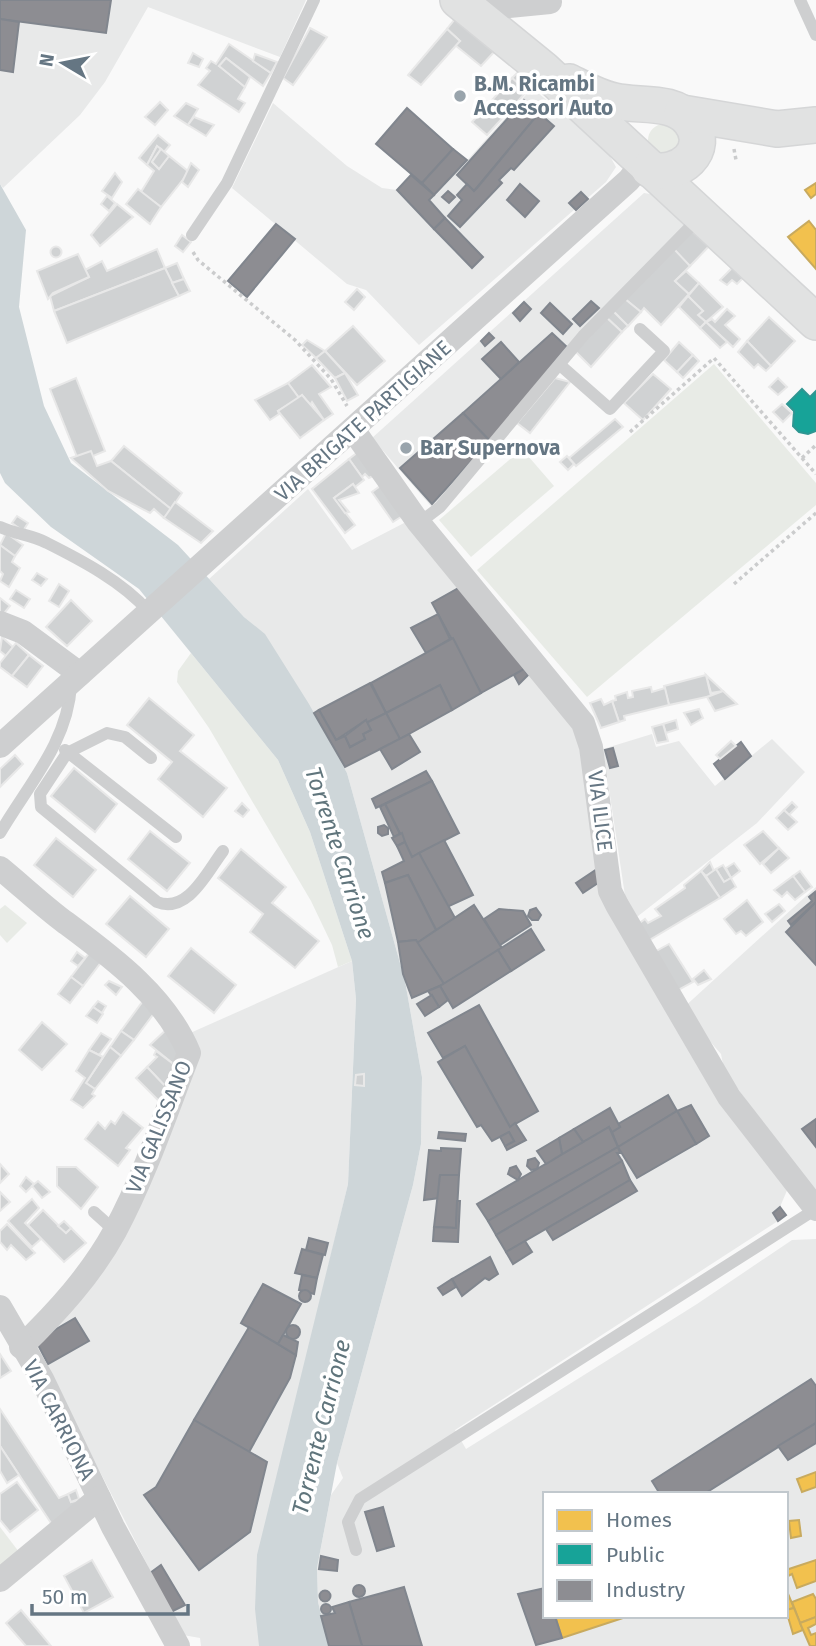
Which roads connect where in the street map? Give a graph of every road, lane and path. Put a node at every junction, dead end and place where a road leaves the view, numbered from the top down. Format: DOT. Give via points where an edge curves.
graph roads {
  1 [pos="314,0"];
  2 [pos="458,0"];
  3 [pos="800,0"];
  4 [pos="552,1"];
  5 [pos="500,33"];
  6 [pos="816,35"];
  7 [pos="543,69"];
  8 [pos="676,110"];
  9 [pos="816,125"];
  10 [pos="777,129"];
  11 [pos="695,152"];
  12 [pos="643,163"];
  13 [pos="710,221"];
  14 [pos="192,235"];
  15 [pos="816,322"];
  16 [pos="640,329"];
  17 [pos="559,365"];
  18 [pos="357,428"];
  19 [pos="630,432"];
  20 [pos="816,445"];
  21 [pos="802,458"];
  22 [pos="816,474"];
  23 [pos="816,513"];
  24 [pos="419,523"];
  25 [pos="0,527"];
  26 [pos="734,584"];
  27 [pos="140,618"];
  28 [pos="0,623"];
  29 [pos="76,677"];
  30 [pos="60,736"];
  31 [pos="0,747"];
  32 [pos="67,753"];
  33 [pos="151,758"];
  34 [pos="0,833"];
  35 [pos="176,837"];
  36 [pos="223,851"];
  37 [pos="0,868"];
  38 [pos="816,1209"];
  39 [pos="94,1212"];
  40 [pos="114,1231"];
  41 [pos="0,1307"];
  42 [pos="21,1346"];
  43 [pos="99,1498"];
  44 [pos="356,1550"];
  45 [pos="0,1580"];
  46 [pos="178,1646"];
  1 -- 14 [label="lane" via="227,183"];
  2 -- 4 [label="street" via="509,6"];
  2 -- 5 [label="main road"];
  3 -- 6 [label="lane"];
  4 -- 5 [label="street"];
  5 -- 7 [label="main road"];
  7 -- 8 [label="main road" via="612,101"];
  7 -- 12 [label="main road"];
  8 -- 10 [label="main road"];
  8 -- 11 [label="main road" via="694,126"];
  8 -- 12 [label="main road" via="653,110 638,121 632,138"];
  9 -- 10 [label="main road"];
  10 -- 11 [label="main road" via="734,146"];
  11 -- 12 [label="main road" via="676,170"];
  11 -- 13 [label="main road"];
  12 -- 13 [label="main road"];
  12 -- 18 [label="street, VIA BRIGATE PARTIGIANE"];
  13 -- 15 [label="main road"];
  13 -- 17 [label="lane" via="583,336"];
  14 -- 18 [label="path" via="198,260 295,340 331,379"];
  16 -- 17 [label="lane" via="664,351 610,409"];
  17 -- 24 [label="lane" via="440,507"];
  18 -- 24 [label="street, VIA ILICE"];
  18 -- 27 [label="street, VIA BRIGATE PARTIGIANE"];
  19 -- 21 [label="path" via="714,358"];
  20 -- 21 [label="path"];
  21 -- 22 [label="path"];
  23 -- 26 [label="path"];
  24 -- 38 [label="street, VIA ILICE" via="583,723 591,747 610,891 729,1097"];
  25 -- 27 [label="lane" via="44,541 134,595"];
  27 -- 29 [label="street, VIA BRIGATE PARTIGIANE"];
  28 -- 29 [label="street" via="23,632"];
  29 -- 30 [label="lane"];
  29 -- 31 [label="street, VIA BRIGATE PARTIGIANE"];
  30 -- 32 [label="lane"];
  30 -- 34 [label="lane"];
  32 -- 33 [label="lane" via="116,733"];
  32 -- 35 [label="lane"];
  32 -- 36 [label="lane" via="40,794 41,807 157,902 173,906 185,901"];
  37 -- 40 [label="street, VIA GALISSANO" via="119,964 175,1024 189,1054"];
  38 -- 44 [label="lane" via="360,1499 348,1522"];
  39 -- 40 [label="lane"];
  40 -- 42 [label="street, VIA GALISSANO" via="72,1293"];
  41 -- 42 [label="street, VIA CARRIONA"];
  42 -- 43 [label="street, VIA CARRIONA" via="42,1379"];
  43 -- 45 [label="street, VIA CARRIONA"];
  43 -- 46 [label="street, VIA CARRIONA"];
}
